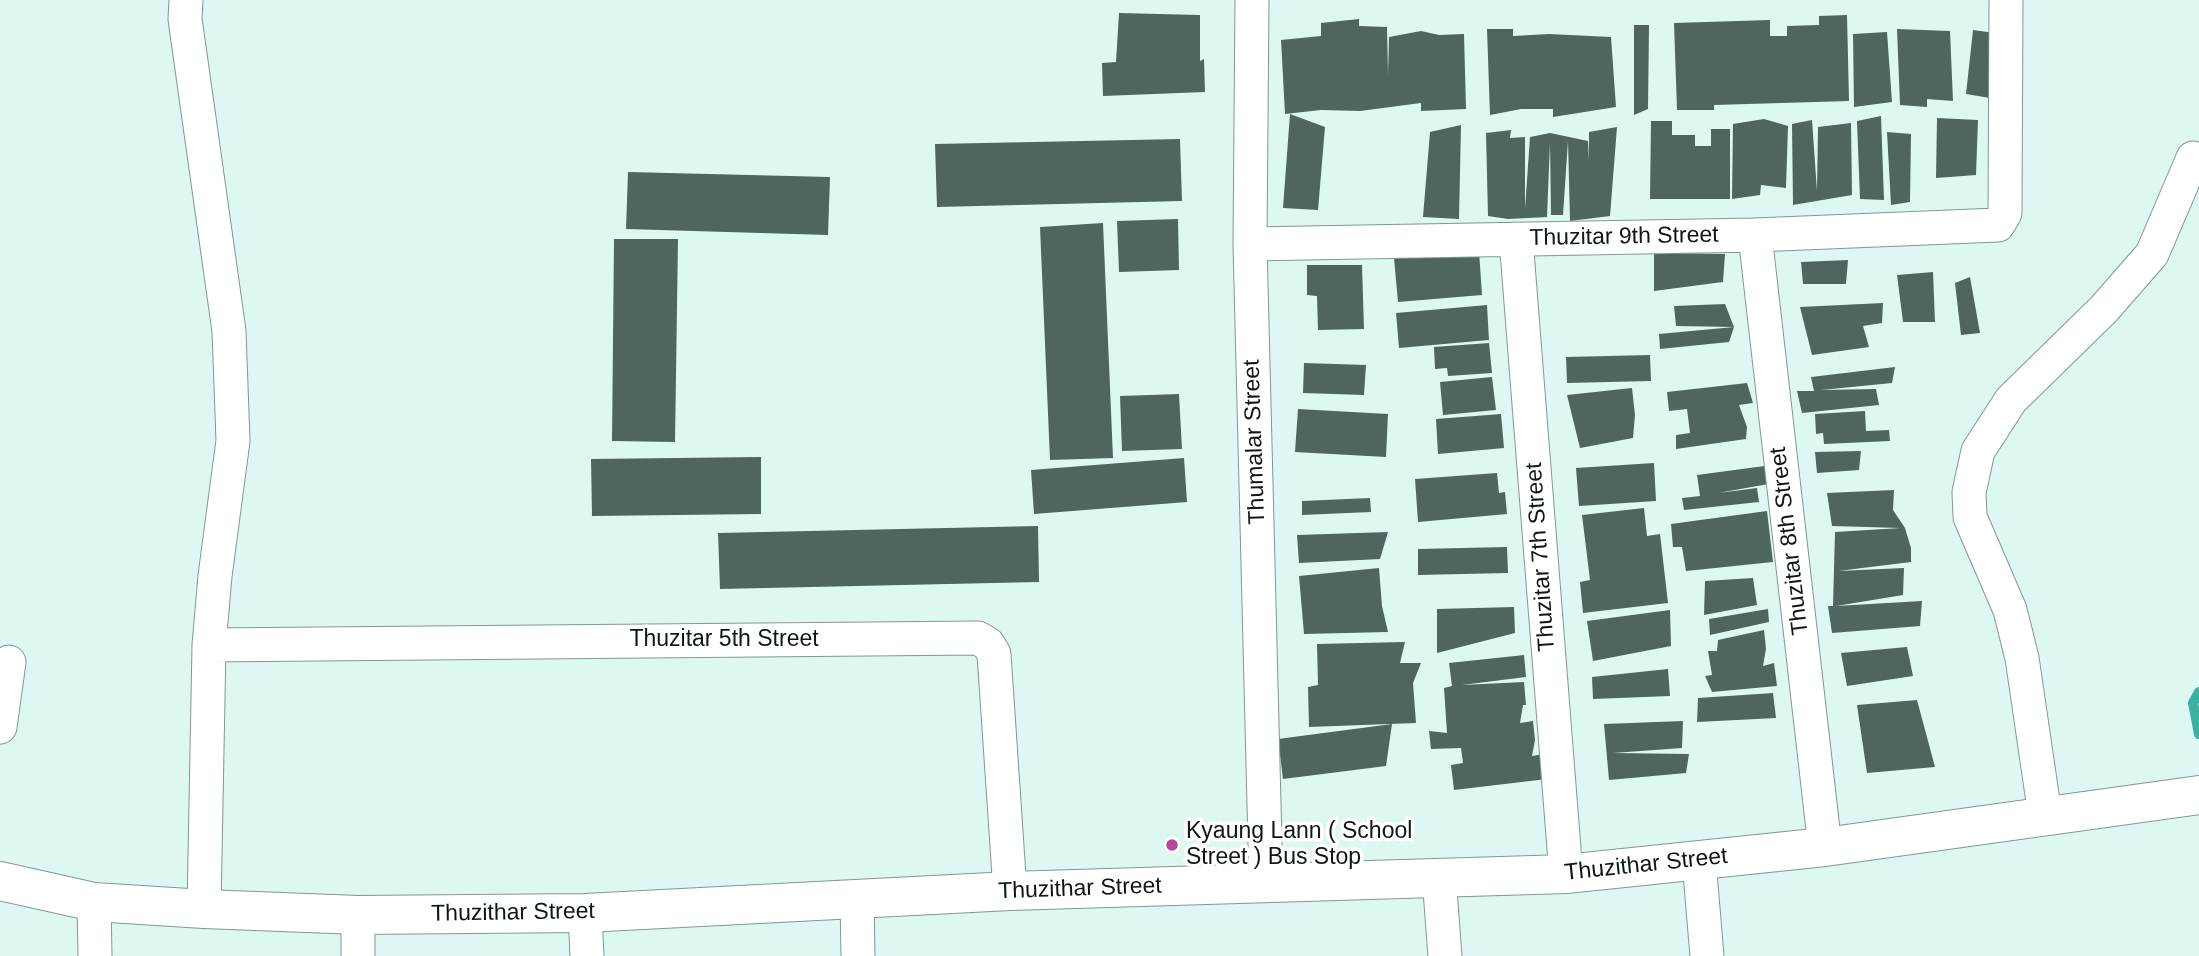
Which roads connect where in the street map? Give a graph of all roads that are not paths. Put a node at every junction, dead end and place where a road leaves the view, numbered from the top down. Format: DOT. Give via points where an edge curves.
graph roads {
  1 [pos="186,0"];
  2 [pos="1252,0"];
  3 [pos="2006,0"];
  4 [pos="2193,158"];
  5 [pos="1755,235"];
  6 [pos="1516,239"];
  7 [pos="1250,244"];
  8 [pos="209,645"];
  9 [pos="9,662"];
  10 [pos="0,727"];
  11 [pos="2187,796"];
  12 [pos="2045,814"];
  13 [pos="1825,847"];
  14 [pos="1699,860"];
  15 [pos="1566,874"];
  16 [pos="1439,877"];
  17 [pos="0,881"];
  18 [pos="1266,884"];
  19 [pos="1010,891"];
  20 [pos="857,898"];
  21 [pos="93,902"];
  22 [pos="204,909"];
  23 [pos="585,913"];
  24 [pos="358,915"];
  25 [pos="95,956"];
  26 [pos="358,956"];
  27 [pos="587,956"];
  28 [pos="858,956"];
  29 [pos="1446,956"];
  30 [pos="1707,956"];
  1 -- 8 [label="street" via="229,331 233,441"];
  2 -- 7 [label="street, Thumalar Street"];
  3 -- 5 [label="street, Thuzitar 9th Street" via="2005,213 1998,225"];
  4 -- 12 [label="street" via="2152,254 2104,309 2011,400 1978,452 1969,492 1970,517 2010,610 2022,658"];
  5 -- 6 [label="street, Thuzitar 9th Street"];
  5 -- 13 [label="street, Thuzitar 8th Street"];
  6 -- 7 [label="street, Thuzitar 9th Street"];
  6 -- 15 [label="street, Thuzitar 7th Street"];
  7 -- 18 [label="street, Thumalar Street"];
  8 -- 19 [label="street, Thuzitar 5th Street" via="978,638 994,654"];
  8 -- 22 [label="street"];
  9 -- 10 [label="street"];
  11 -- 12 [label="main road, Thuzithar Street"];
  12 -- 13 [label="main road, Thuzithar Street"];
  13 -- 14 [label="main road, Thuzithar Street"];
  14 -- 15 [label="main road, Thuzithar Street"];
  14 -- 30 [label="street"];
  15 -- 16 [label="main road, Thuzithar Street"];
  16 -- 18 [label="main road, Thuzithar Street"];
  16 -- 29 [label="street"];
  17 -- 21 [label="main road, Thuzithar Street"];
  18 -- 19 [label="main road, Thuzithar Street"];
  19 -- 20 [label="main road, Thuzithar Street"];
  20 -- 23 [label="main road, Thuzithar Street"];
  20 -- 28 [label="street"];
  21 -- 22 [label="main road, Thuzithar Street"];
  21 -- 25 [label="street"];
  22 -- 24 [label="main road, Thuzithar Street"];
  23 -- 24 [label="main road, Thuzithar Street"];
  23 -- 27 [label="street"];
  24 -- 26 [label="street"];
}
